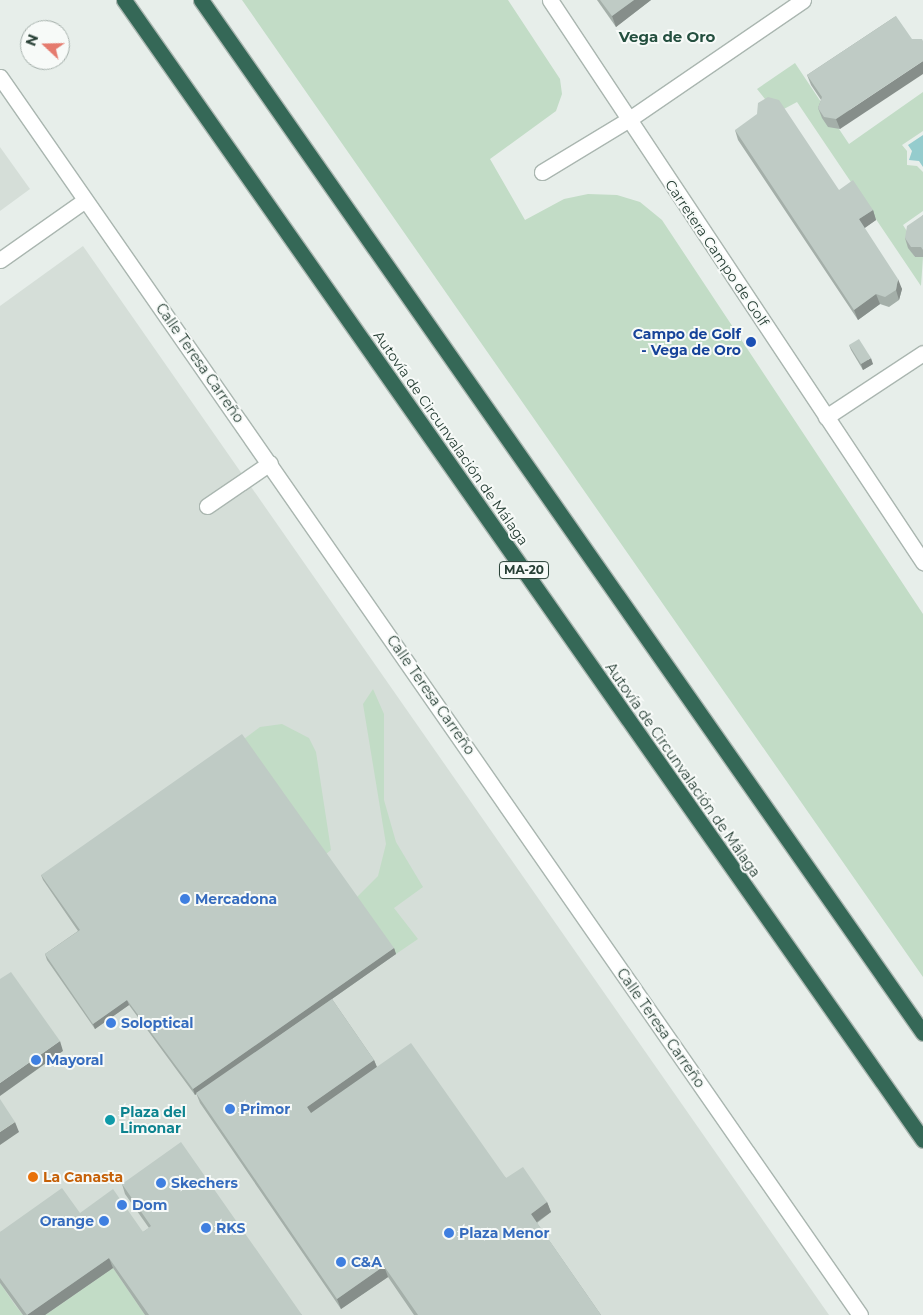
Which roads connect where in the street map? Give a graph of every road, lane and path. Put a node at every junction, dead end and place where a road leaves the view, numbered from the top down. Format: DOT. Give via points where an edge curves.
graph roads {
  1 [pos="124,0"];
  2 [pos="201,0"];
  3 [pos="550,0"];
  4 [pos="803,0"];
  5 [pos="0,77"];
  6 [pos="628,120"];
  7 [pos="542,172"];
  8 [pos="85,200"];
  9 [pos="0,260"];
  10 [pos="923,353"];
  11 [pos="826,417"];
  12 [pos="270,463"];
  13 [pos="207,506"];
  14 [pos="923,562"];
  15 [pos="923,1033"];
  16 [pos="923,1140"];
  17 [pos="860,1315"];
  1 -- 16 [label="highway, Autovía de Circunvalación de Málaga / MA-20"];
  2 -- 15 [label="highway"];
  3 -- 6 [label="street, Carretera Campo de Golf"];
  4 -- 6 [label="street"];
  5 -- 8 [label="street, Calle Teresa Carreño"];
  6 -- 7 [label="street"];
  6 -- 11 [label="street, Carretera Campo de Golf"];
  8 -- 9 [label="street"];
  8 -- 12 [label="street, Calle Teresa Carreño"];
  10 -- 11 [label="street"];
  11 -- 14 [label="street, Carretera Campo de Golf"];
  12 -- 13 [label="street"];
  12 -- 17 [label="street, Calle Teresa Carreño"];
}
